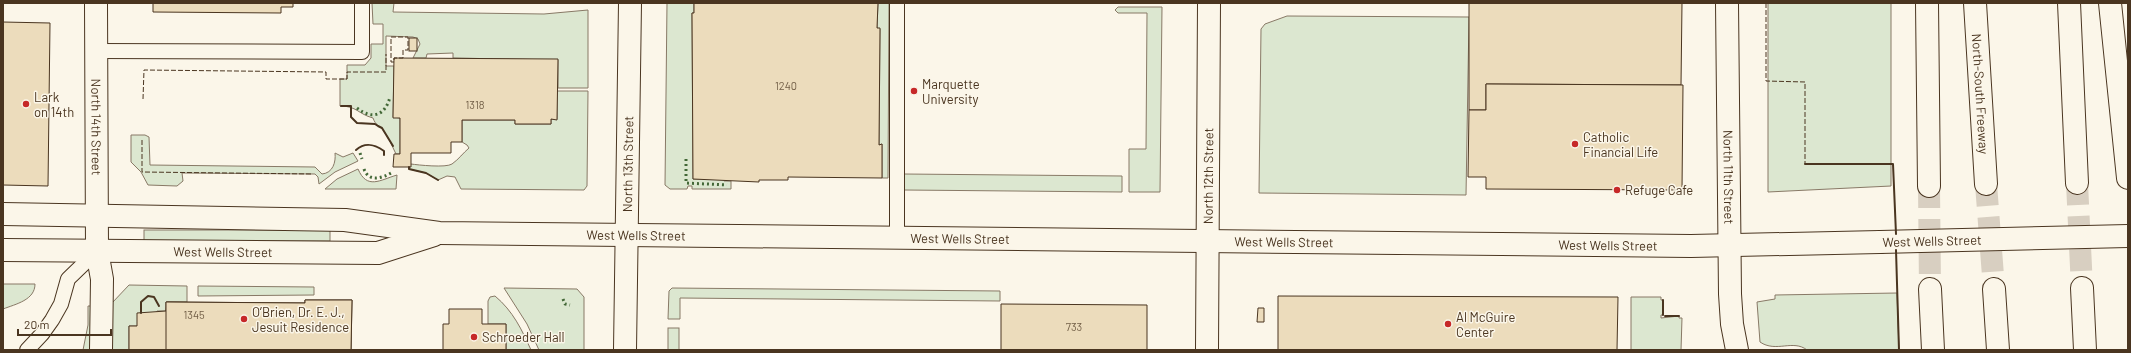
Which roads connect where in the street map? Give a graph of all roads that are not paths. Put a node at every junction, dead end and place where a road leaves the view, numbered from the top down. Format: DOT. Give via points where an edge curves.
graph roads {
  1 [pos="96,3"];
  2 [pos="362,3"];
  3 [pos="630,3"];
  4 [pos="898,3"];
  5 [pos="1208,3"];
  6 [pos="1727,3"];
  7 [pos="1927,3"];
  8 [pos="1975,3"];
  9 [pos="2069,3"];
  10 [pos="2110,3"];
  11 [pos="96,51"];
  12 [pos="2128,178"];
  13 [pos="1986,184"];
  14 [pos="2077,184"];
  15 [pos="1929,186"];
  16 [pos="3,214"];
  17 [pos="97,216"];
  18 [pos="439,233"];
  19 [pos="625,235"];
  20 [pos="2128,236"];
  21 [pos="897,238"];
  22 [pos="1208,242"];
  23 [pos="1730,245"];
  24 [pos="3,250"];
  25 [pos="97,251"];
  26 [pos="2082,288"];
  27 [pos="1930,289"];
  28 [pos="1994,289"];
  29 [pos="26,350"];
  30 [pos="101,350"];
  31 [pos="625,350"];
  32 [pos="1207,350"];
  33 [pos="1737,350"];
  34 [pos="1933,350"];
  35 [pos="1998,350"];
  36 [pos="2085,350"];
  1 -- 11 [label="main road, North 14th Street"];
  2 -- 11 [label="lane" via="362,52"];
  3 -- 19 [label="main road, North 13th Street"];
  4 -- 21 [label="lane"];
  5 -- 22 [label="main road, North 12th Street"];
  6 -- 23 [label="main road, North 11th Street"];
  7 -- 15 [label="main road"];
  8 -- 13 [label="main road, North-South Freeway"];
  9 -- 14 [label="main road"];
  10 -- 12 [label="main road"];
  11 -- 17 [label="main road, North 14th Street"];
  16 -- 17 [label="main road, West Wells Street"];
  17 -- 18 [label="main road, West Wells Street" via="345,220"];
  17 -- 25 [label="main road, North 14th Street"];
  18 -- 19 [label="main road, West Wells Street"];
  18 -- 25 [label="main road, West Wells Street" via="378,252"];
  19 -- 21 [label="main road, West Wells Street"];
  19 -- 31 [label="main road, North 13th Street"];
  20 -- 23 [label="main road, West Wells Street, bridge"];
  21 -- 22 [label="main road, West Wells Street"];
  22 -- 23 [label="main road, West Wells Street"];
  22 -- 32 [label="main road, North 12th Street"];
  23 -- 33 [label="main road, North 11th Street" via="1730,294"];
  24 -- 25 [label="main road, West Wells Street"];
  25 -- 29 [label="lane" via="68,280 52,320"];
  25 -- 30 [label="main road, North 14th Street" via="102,280"];
  26 -- 36 [label="main road"];
  27 -- 34 [label="main road"];
  28 -- 35 [label="main road"];
}
